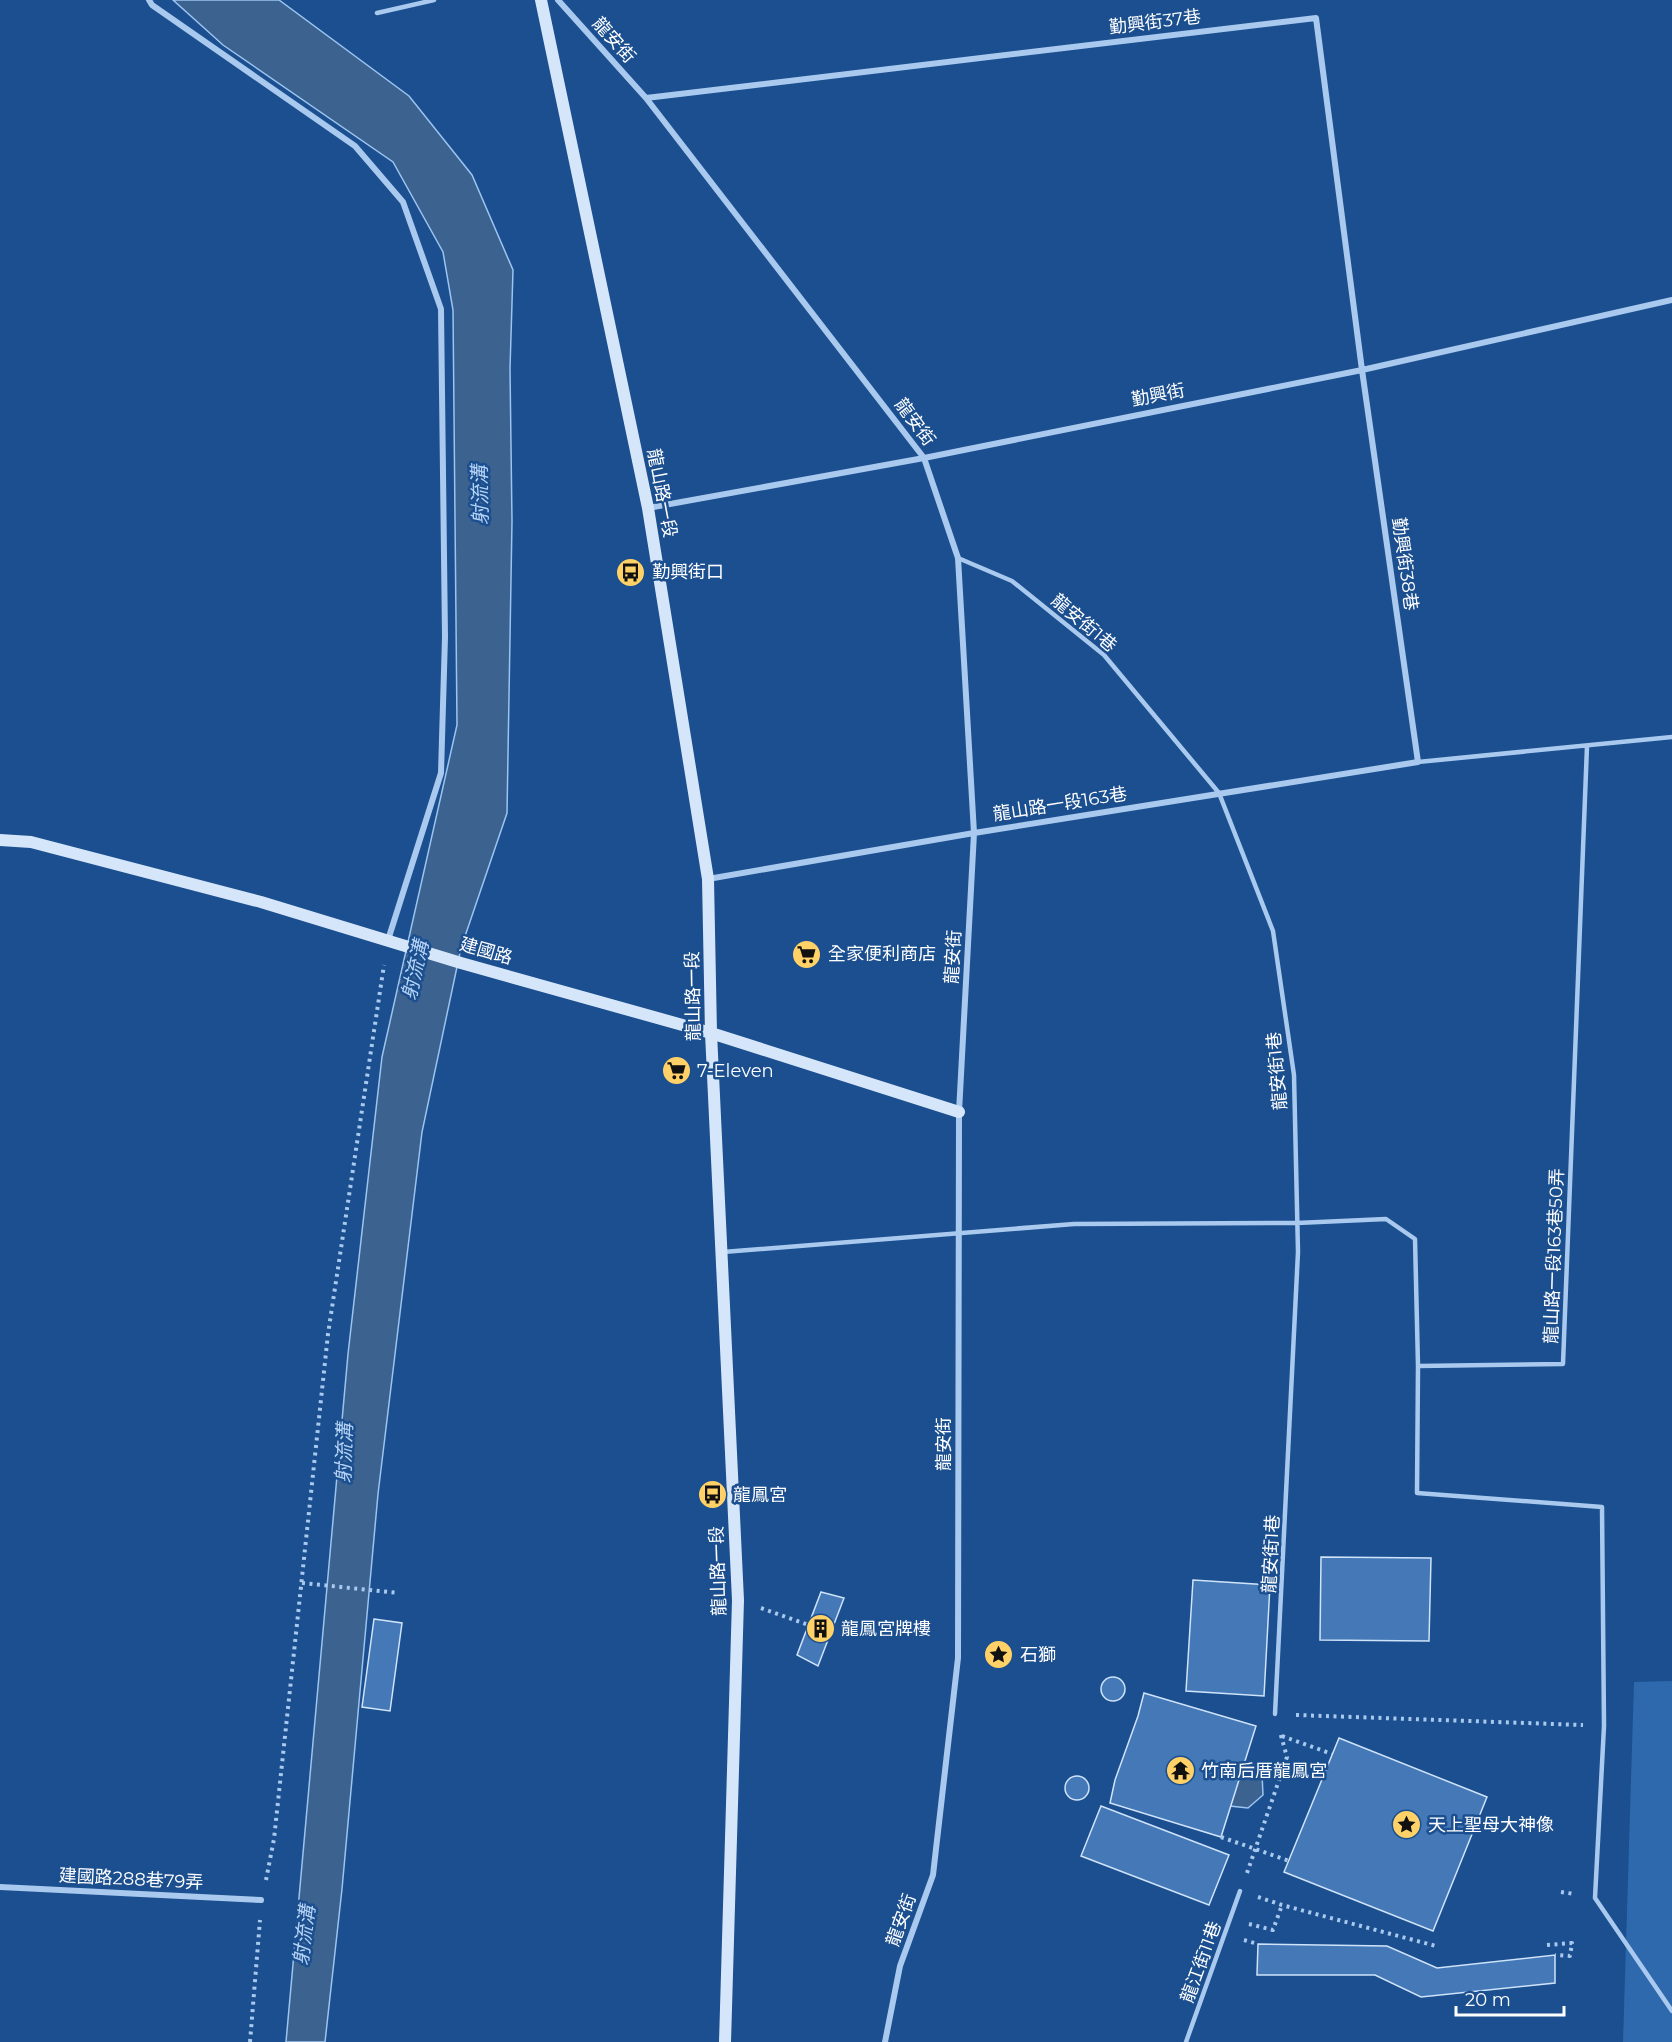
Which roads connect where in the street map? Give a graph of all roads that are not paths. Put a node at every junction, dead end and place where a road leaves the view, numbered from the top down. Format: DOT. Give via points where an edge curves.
graph roads {
  1 [pos="149,0"];
  2 [pos="434,0"];
  3 [pos="542,0"];
  4 [pos="558,0"];
  5 [pos="377,13"];
  6 [pos="646,98"];
  7 [pos="1672,300"];
  8 [pos="1362,370"];
  9 [pos="924,458"];
  10 [pos="648,508"];
  11 [pos="958,558"];
  12 [pos="1672,737"];
  13 [pos="1587,746"];
  14 [pos="1418,762"];
  15 [pos="1220,792"];
  16 [pos="974,833"];
  17 [pos="0,840"];
  18 [pos="708,879"];
  19 [pos="393,942"];
  20 [pos="711,1033"];
  21 [pos="959,1112"];
  22 [pos="1298,1223"];
  23 [pos="959,1233"];
  24 [pos="722,1252"];
  25 [pos="1418,1366"];
  26 [pos="1275,1714"];
  27 [pos="0,1887"];
  28 [pos="1240,1891"];
  29 [pos="261,1900"];
  30 [pos="1672,2011"];
  31 [pos="725,2042"];
  32 [pos="885,2042"];
  33 [pos="1186,2042"];
  1 -- 19 [label="street" via="355,146 403,201 441,309 445,637 441,773"];
  2 -- 5 [label="lane"];
  3 -- 10 [label="street, 龍山路一段"];
  4 -- 6 [label="street, 龍安街"];
  6 -- 8 [label="street, 勤興街37巷" via="1316,18"];
  6 -- 9 [label="street, 龍安街"];
  7 -- 8 [label="street, 勤興街"];
  8 -- 9 [label="street, 勤興街"];
  8 -- 14 [label="street, 勤興街38巷"];
  9 -- 10 [label="street, 勤興街"];
  9 -- 11 [label="street, 龍安街"];
  10 -- 18 [label="street, 龍山路一段"];
  11 -- 15 [label="lane, 龍安街1巷" via="1012,581 1104,655"];
  11 -- 16 [label="street, 龍安街"];
  12 -- 13 [label="lane"];
  13 -- 14 [label="lane"];
  13 -- 25 [label="lane, 龍山路一段163巷50弄" via="1563,1364"];
  14 -- 15 [label="street, 龍山路一段163巷"];
  15 -- 16 [label="street, 龍山路一段163巷"];
  15 -- 22 [label="lane, 龍安街1巷" via="1273,931 1294,1075"];
  16 -- 18 [label="street, 龍山路一段163巷"];
  16 -- 21 [label="street, 龍安街"];
  17 -- 19 [label="street, 建國路" via="31,842 112,863"];
  18 -- 20 [label="street, 龍山路一段"];
  19 -- 20 [label="street, 建國路"];
  20 -- 21 [label="street, 建國路"];
  20 -- 24 [label="street, 龍山路一段"];
  21 -- 23 [label="street, 龍安街"];
  22 -- 23 [label="lane" via="1074,1224"];
  22 -- 25 [label="lane" via="1386,1219 1415,1239"];
  22 -- 26 [label="lane, 龍安街1巷"];
  23 -- 24 [label="lane"];
  23 -- 32 [label="street, 龍安街" via="958,1658 933,1875 900,1966"];
  24 -- 31 [label="street, 龍山路一段" via="738,1600"];
  25 -- 30 [label="lane" via="1417,1492 1602,1507 1604,1726 1595,1898"];
  27 -- 29 [label="street, 建國路288巷79弄"];
  28 -- 33 [label="lane, 龍江街11巷"];
}
